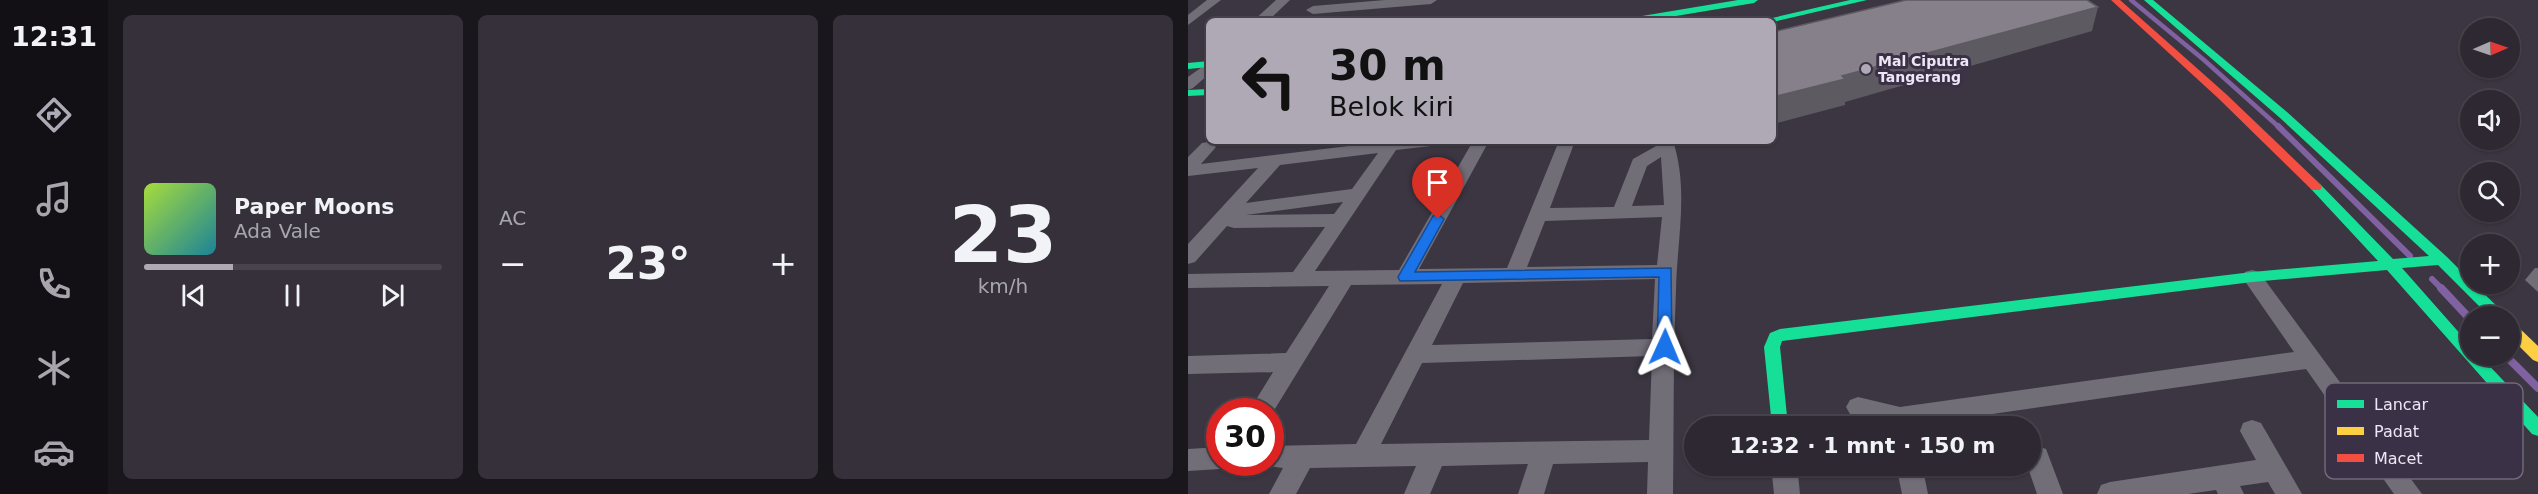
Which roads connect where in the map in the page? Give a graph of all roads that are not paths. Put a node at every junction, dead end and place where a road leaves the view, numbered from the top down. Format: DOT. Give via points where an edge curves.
graph roads {
  1 [pos="1215,0"];
  2 [pos="1284,0"];
  3 [pos="1431,0"];
  4 [pos="1754,0"];
  5 [pos="1863,0"];
  6 [pos="2115,0"];
  7 [pos="2148,0"];
  8 [pos="1348,4"];
  9 [pos="1313,10"];
  10 [pos="1190,17"];
  11 [pos="1263,18"];
  12 [pos="1648,18"];
  13 [pos="1776,18"];
  14 [pos="1206,65"];
  15 [pos="1188,66"];
  16 [pos="1206,68"];
  17 [pos="1188,85"];
  18 [pos="1206,92"];
  19 [pos="1188,93"];
  20 [pos="1410,144"];
  21 [pos="1479,144"];
  22 [pos="1566,144"];
  23 [pos="1666,144"];
  24 [pos="1208,147"];
  25 [pos="1390,147"];
  26 [pos="1274,160"];
  27 [pos="1188,169"];
  28 [pos="1358,194"];
  29 [pos="1673,211"];
  30 [pos="1621,213"];
  31 [pos="1538,215"];
  32 [pos="1223,217"];
  33 [pos="1340,220"];
  34 [pos="1188,257"];
  35 [pos="2437,260"];
  36 [pos="2392,266"];
  37 [pos="1666,272"];
  38 [pos="1514,275"];
  39 [pos="1456,276"];
  40 [pos="1405,277"];
  41 [pos="2252,277"];
  42 [pos="1345,278"];
  43 [pos="1299,279"];
  44 [pos="1188,281"];
  45 [pos="2487,306"];
  46 [pos="2520,338"];
  47 [pos="2460,343"];
  48 [pos="1665,347"];
  49 [pos="1415,354"];
  50 [pos="2538,356"];
  51 [pos="2310,359"];
  52 [pos="1291,362"];
  53 [pos="1188,365"];
  54 [pos="2481,366"];
  55 [pos="2328,383"];
  56 [pos="2496,383"];
  57 [pos="1269,398"];
  58 [pos="1858,407"];
  59 [pos="2523,412"];
  60 [pos="1779,416"];
  61 [pos="1884,416"];
  62 [pos="1940,416"];
  63 [pos="2538,429"];
  64 [pos="2252,431"];
  65 [pos="1661,451"];
  66 [pos="1544,453"];
  67 [pos="1434,454"];
  68 [pos="1363,456"];
  69 [pos="1284,457"];
  70 [pos="1303,457"];
  71 [pos="1206,459"];
  72 [pos="1188,460"];
  73 [pos="2041,468"];
  74 [pos="2274,469"];
  75 [pos="1786,476"];
  76 [pos="1911,476"];
  77 [pos="2398,479"];
  78 [pos="2227,486"];
  79 [pos="1282,494"];
  80 [pos="1417,494"];
  81 [pos="1531,494"];
  82 [pos="1660,494"];
  83 [pos="1788,494"];
  84 [pos="1915,494"];
  85 [pos="2050,494"];
  86 [pos="2110,494"];
  87 [pos="2289,494"];
  88 [pos="2409,494"];
  1 -- 10 [label="street"];
  2 -- 11 [label="street"];
  3 -- 8 [label="street"];
  4 -- 12 [label="street"];
  5 -- 13 [label="street"];
  6 -- 36 [label="street" via="2203,77"];
  7 -- 35 [label="street" via="2291,118"];
  8 -- 9 [label="street"];
  14 -- 15 [label="street"];
  16 -- 17 [label="street"];
  18 -- 19 [label="street"];
  20 -- 25 [label="street"];
  21 -- 40 [label="street"];
  22 -- 31 [label="street"];
  23 -- 29 [label="street" via="1673,168"];
  23 -- 30 [label="street" via="1639,163"];
  24 -- 27 [label="street"];
  25 -- 26 [label="street"];
  25 -- 28 [label="street"];
  26 -- 27 [label="street"];
  26 -- 32 [label="street"];
  28 -- 32 [label="street"];
  28 -- 33 [label="street"];
  29 -- 30 [label="street"];
  29 -- 37 [label="street"];
  30 -- 31 [label="street"];
  31 -- 38 [label="street"];
  32 -- 33 [label="street"];
  32 -- 34 [label="street"];
  33 -- 43 [label="street"];
  35 -- 36 [label="street"];
  35 -- 45 [label="street"];
  36 -- 41 [label="street"];
  36 -- 47 [label="street"];
  37 -- 38 [label="street"];
  37 -- 48 [label="street"];
  38 -- 39 [label="street"];
  39 -- 40 [label="street"];
  39 -- 49 [label="street"];
  40 -- 42 [label="street"];
  41 -- 51 [label="street"];
  41 -- 60 [label="street" via="1780,335 1775,337 1772,347"];
  42 -- 43 [label="street"];
  42 -- 52 [label="street"];
  43 -- 44 [label="street"];
  46 -- 50 [label="street"];
  48 -- 49 [label="street"];
  48 -- 65 [label="street"];
  49 -- 68 [label="street"];
  51 -- 55 [label="street"];
  51 -- 62 [label="street"];
  52 -- 53 [label="street"];
  52 -- 57 [label="street"];
  54 -- 56 [label="street"];
  58 -- 61 [label="street"];
  59 -- 63 [label="street"];
  64 -- 74 [label="street"];
  65 -- 66 [label="street"];
  65 -- 82 [label="street"];
  66 -- 67 [label="street"];
  66 -- 81 [label="street"];
  67 -- 68 [label="street"];
  67 -- 80 [label="street"];
  68 -- 70 [label="street"];
  69 -- 70 [label="street"];
  70 -- 79 [label="street"];
  71 -- 72 [label="street"];
  73 -- 85 [label="street"];
  74 -- 78 [label="street"];
  74 -- 87 [label="street"];
  75 -- 83 [label="street"];
  76 -- 84 [label="street"];
  77 -- 88 [label="street"];
  78 -- 86 [label="street"];
}
